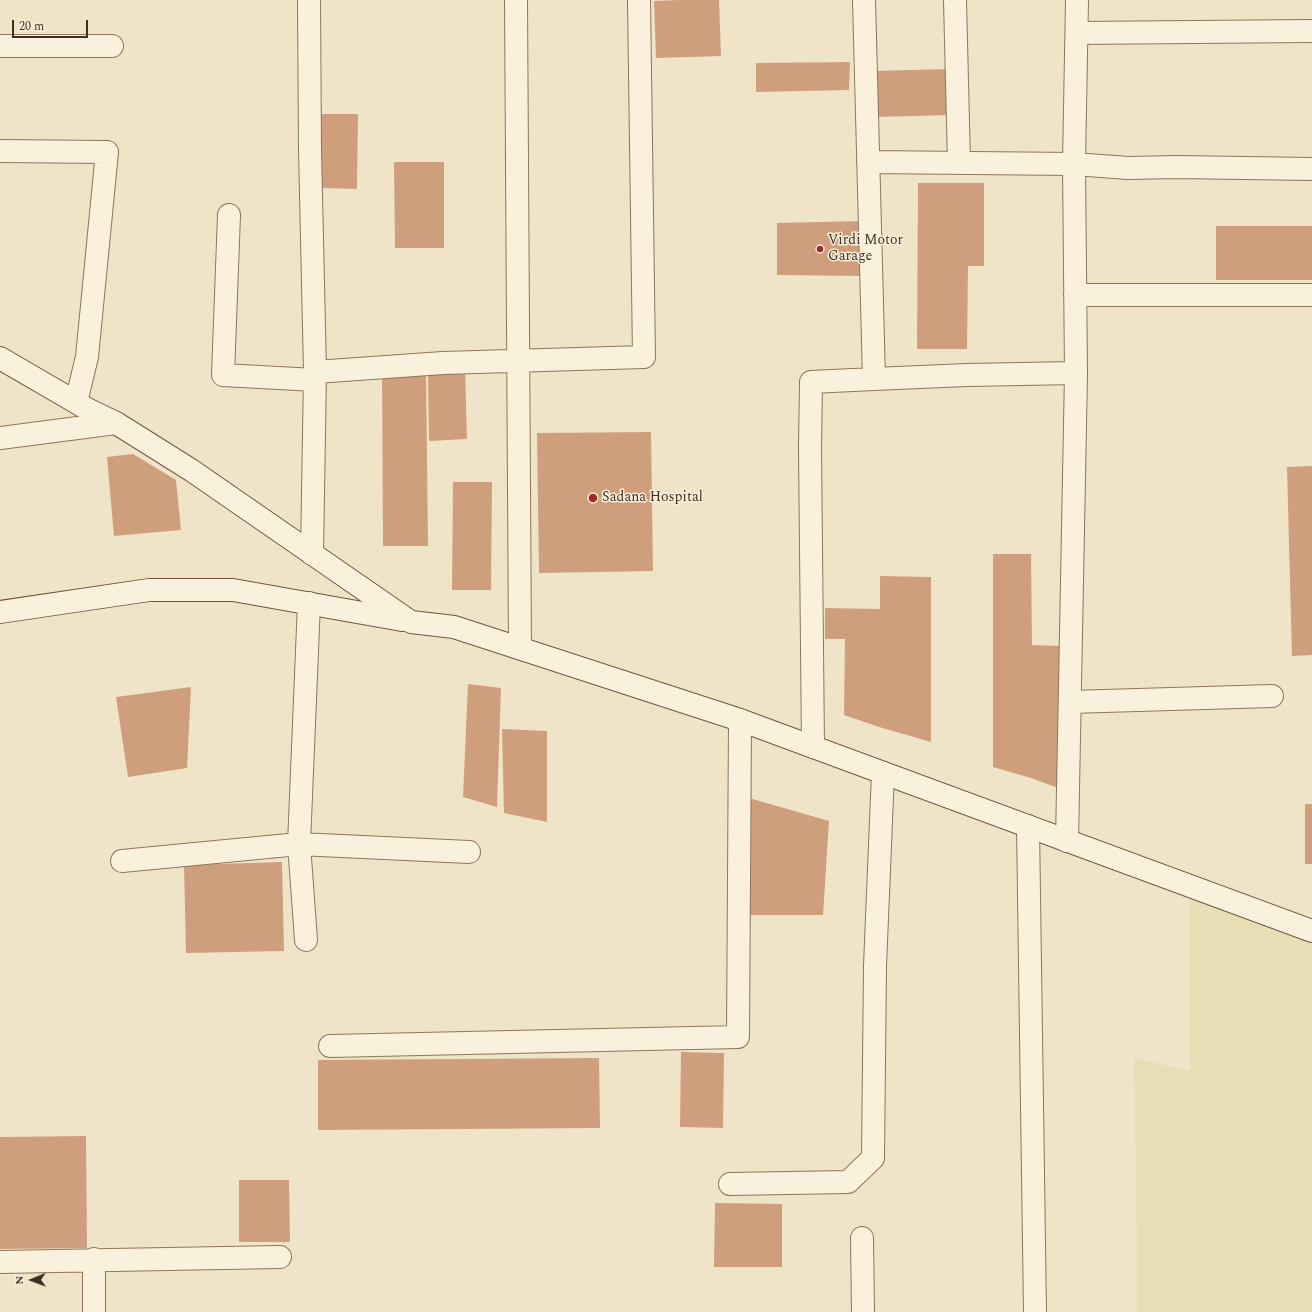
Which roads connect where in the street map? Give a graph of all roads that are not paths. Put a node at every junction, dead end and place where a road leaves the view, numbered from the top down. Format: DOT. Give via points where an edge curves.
graph roads {
  1 [pos="309,0"];
  2 [pos="516,0"];
  3 [pos="639,0"];
  4 [pos="864,0"];
  5 [pos="955,0"];
  6 [pos="1077,0"];
  7 [pos="1312,31"];
  8 [pos="1077,33"];
  9 [pos="0,46"];
  10 [pos="112,46"];
  11 [pos="0,151"];
  12 [pos="868,162"];
  13 [pos="959,163"];
  14 [pos="1074,164"];
  15 [pos="1312,169"];
  16 [pos="229,215"];
  17 [pos="1075,295"];
  18 [pos="1312,295"];
  19 [pos="0,358"];
  20 [pos="518,360"];
  21 [pos="1076,374"];
  22 [pos="315,376"];
  23 [pos="874,379"];
  24 [pos="76,402"];
  25 [pos="116,423"];
  26 [pos="0,438"];
  27 [pos="312,554"];
  28 [pos="309,603"];
  29 [pos="0,612"];
  30 [pos="411,622"];
  31 [pos="520,648"];
  32 [pos="1272,696"];
  33 [pos="1070,702"];
  34 [pos="740,720"];
  35 [pos="813,747"];
  36 [pos="883,773"];
  37 [pos="1028,826"];
  38 [pos="1067,841"];
  39 [pos="299,844"];
  40 [pos="469,852"];
  41 [pos="122,861"];
  42 [pos="1312,930"];
  43 [pos="306,940"];
  44 [pos="330,1046"];
  45 [pos="730,1184"];
  46 [pos="862,1238"];
  47 [pos="280,1257"];
  48 [pos="94,1259"];
  49 [pos="0,1262"];
  50 [pos="94,1312"];
  51 [pos="863,1312"];
  52 [pos="1035,1312"];
  1 -- 22 [label="street"];
  2 -- 20 [label="street"];
  3 -- 20 [label="street" via="644,357"];
  4 -- 12 [label="street"];
  5 -- 13 [label="street"];
  6 -- 8 [label="street"];
  7 -- 8 [label="street"];
  8 -- 14 [label="street"];
  9 -- 10 [label="street"];
  11 -- 24 [label="street" via="106,152 87,358"];
  12 -- 13 [label="street"];
  12 -- 23 [label="street"];
  13 -- 14 [label="street"];
  14 -- 15 [label="street" via="1128,168"];
  14 -- 17 [label="street"];
  16 -- 22 [label="street" via="223,375"];
  17 -- 18 [label="street"];
  17 -- 21 [label="street"];
  19 -- 24 [label="street"];
  20 -- 22 [label="street" via="443,363"];
  20 -- 31 [label="street"];
  21 -- 23 [label="street"];
  21 -- 33 [label="street"];
  22 -- 27 [label="street"];
  23 -- 35 [label="street" via="811,382"];
  24 -- 25 [label="street"];
  25 -- 26 [label="street"];
  25 -- 27 [label="street" via="191,470"];
  27 -- 30 [label="street"];
  28 -- 29 [label="street" via="233,590 149,590"];
  28 -- 30 [label="street"];
  28 -- 39 [label="street"];
  30 -- 31 [label="street" via="454,627"];
  31 -- 34 [label="street"];
  32 -- 33 [label="street"];
  33 -- 38 [label="street"];
  34 -- 35 [label="street"];
  34 -- 44 [label="street" via="738,1037"];
  35 -- 36 [label="street"];
  36 -- 37 [label="street"];
  36 -- 45 [label="street" via="875,966 873,1158 848,1182"];
  37 -- 38 [label="street"];
  37 -- 52 [label="street"];
  38 -- 42 [label="street"];
  39 -- 40 [label="street"];
  39 -- 41 [label="street"];
  39 -- 43 [label="street"];
  46 -- 51 [label="street"];
  47 -- 48 [label="street"];
  48 -- 49 [label="street"];
  48 -- 50 [label="street"];
}
